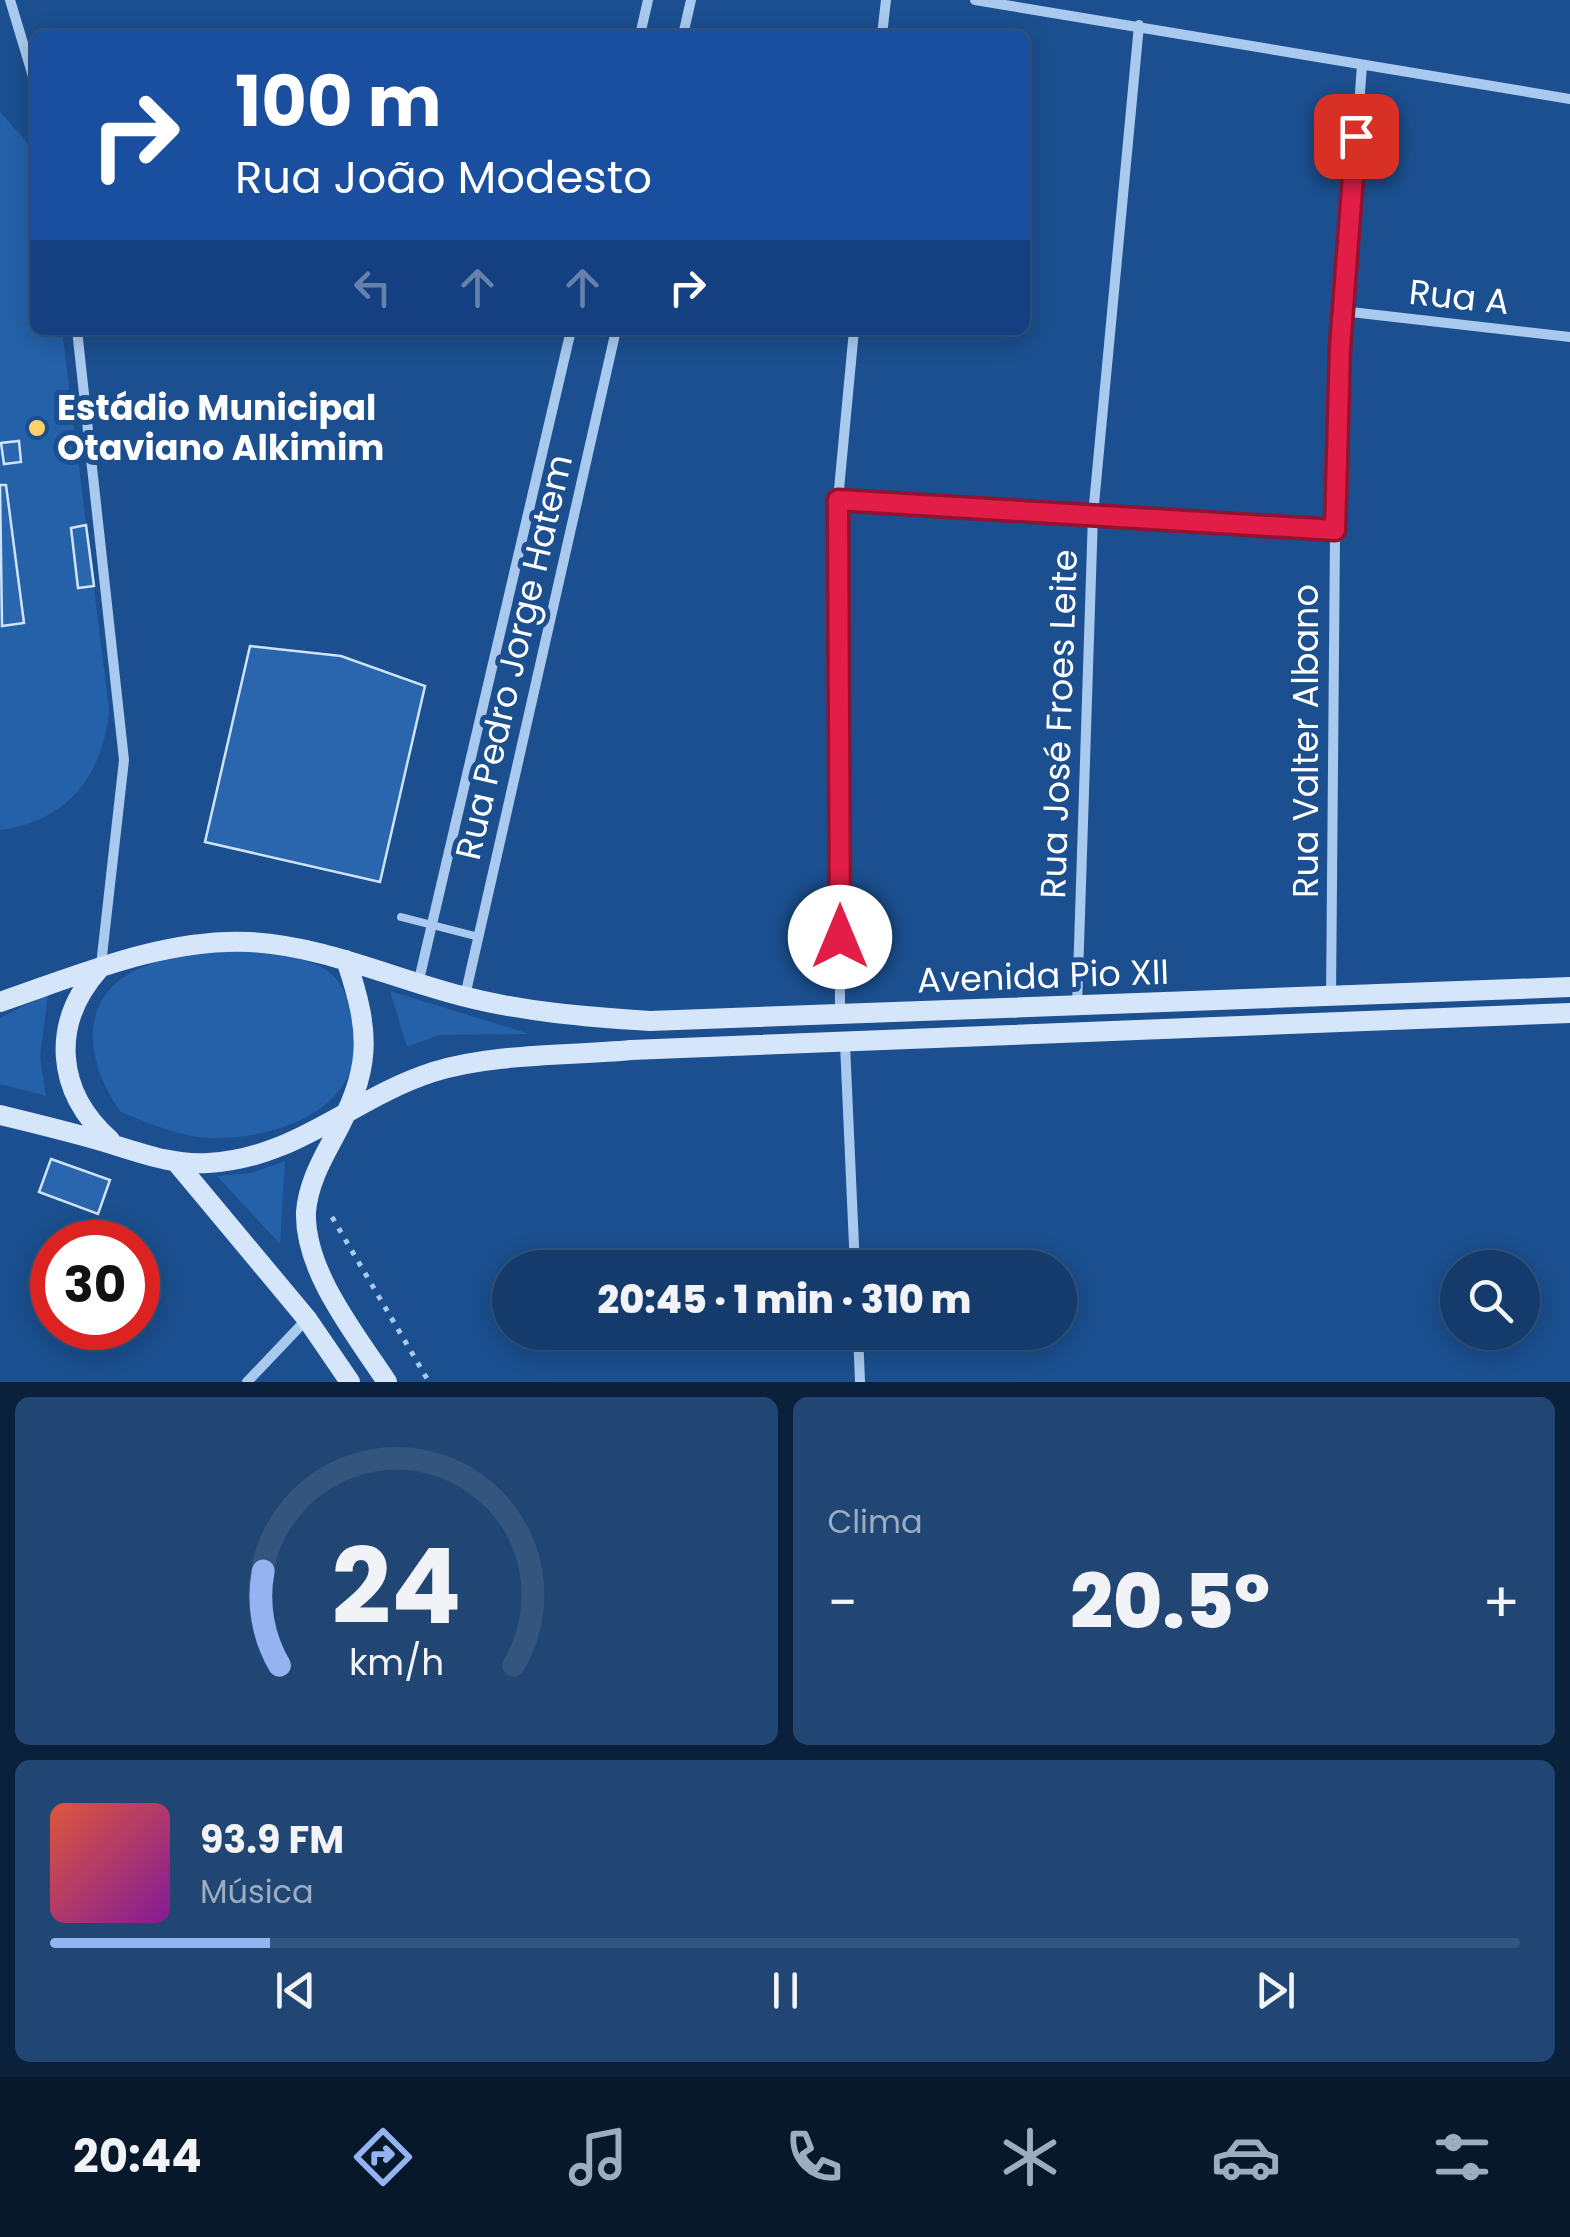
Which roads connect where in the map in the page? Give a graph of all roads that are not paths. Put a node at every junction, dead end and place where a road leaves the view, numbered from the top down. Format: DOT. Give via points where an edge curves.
graph roads {
  1 [pos="10,0"];
  2 [pos="648,0"];
  3 [pos="691,0"];
  4 [pos="886,0"];
  5 [pos="975,0"];
  6 [pos="1139,25"];
  7 [pos="641,30"];
  8 [pos="684,30"];
  9 [pos="883,30"];
  10 [pos="1362,65"];
  11 [pos="30,66"];
  12 [pos="1570,99"];
  13 [pos="1342,311"];
  14 [pos="78,335"];
  15 [pos="569,335"];
  16 [pos="615,335"];
  17 [pos="854,335"];
  18 [pos="1570,337"];
  19 [pos="838,500"];
  20 [pos="1093,515"];
  21 [pos="1335,530"];
  22 [pos="401,917"];
  23 [pos="431,925"];
  24 [pos="479,937"];
  25 [pos="346,960"];
  26 [pos="100,968"];
  27 [pos="418,984"];
  28 [pos="1570,987"];
  29 [pos="465,997"];
  30 [pos="1331,999"];
  31 [pos="0,1002"];
  32 [pos="1078,1007"];
  33 [pos="1570,1013"];
  34 [pos="840,1016"];
  35 [pos="845,1044"];
  36 [pos="349,1110"];
  37 [pos="0,1114"];
  38 [pos="115,1145"];
  39 [pos="176,1163"];
  40 [pos="854,1250"];
  41 [pos="307,1319"];
  42 [pos="859,1350"];
  43 [pos="247,1382"];
  44 [pos="350,1382"];
  45 [pos="387,1382"];
  46 [pos="860,1382"];
  1 -- 11 [label="street"];
  2 -- 7 [label="street"];
  3 -- 8 [label="street"];
  4 -- 9 [label="street"];
  5 -- 6 [label="street"];
  6 -- 10 [label="street"];
  6 -- 20 [label="street, Rua José Froes Leite"];
  10 -- 12 [label="street"];
  10 -- 13 [label="street, Rua Valter Albano"];
  13 -- 18 [label="street, Rua A"];
  13 -- 21 [label="street, Rua Valter Albano"];
  14 -- 26 [label="street" via="124,760"];
  15 -- 23 [label="street, Rua Pedro Jorge Hatem"];
  16 -- 24 [label="street, Rua Pedro Jorge Hatem"];
  17 -- 19 [label="street"];
  19 -- 20 [label="street"];
  19 -- 34 [label="street"];
  20 -- 21 [label="street"];
  20 -- 32 [label="street, Rua José Froes Leite"];
  21 -- 30 [label="street, Rua Valter Albano"];
  22 -- 23 [label="lane"];
  23 -- 24 [label="lane"];
  23 -- 27 [label="street, Rua Pedro Jorge Hatem"];
  24 -- 29 [label="street, Rua Pedro Jorge Hatem"];
  25 -- 26 [label="main road" via="298,946 230,942 184,946"];
  25 -- 27 [label="main road, Avenida Pio XII"];
  25 -- 36 [label="main road" via="366,1046"];
  26 -- 31 [label="main road"];
  26 -- 38 [label="main road" via="67,1021 64,1056 71,1091"];
  27 -- 29 [label="main road, Avenida Pio XII"];
  28 -- 30 [label="main road, Avenida Pio XII"];
  29 -- 34 [label="main road, Avenida Pio XII" via="535,1012 650,1022"];
  30 -- 32 [label="main road, Avenida Pio XII"];
  32 -- 34 [label="main road, Avenida Pio XII"];
  33 -- 35 [label="main road, Avenida Pio XII"];
  35 -- 36 [label="main road, Avenida Pio XII" via="631,1050 478,1064 437,1071"];
  35 -- 40 [label="street"];
  36 -- 39 [label="main road" via="273,1152"];
  36 -- 45 [label="main road" via="313,1180 306,1214 314,1257"];
  37 -- 38 [label="main road"];
  38 -- 39 [label="main road"];
  39 -- 41 [label="main road"];
  41 -- 43 [label="street"];
  41 -- 44 [label="main road"];
  42 -- 46 [label="street"];
}
